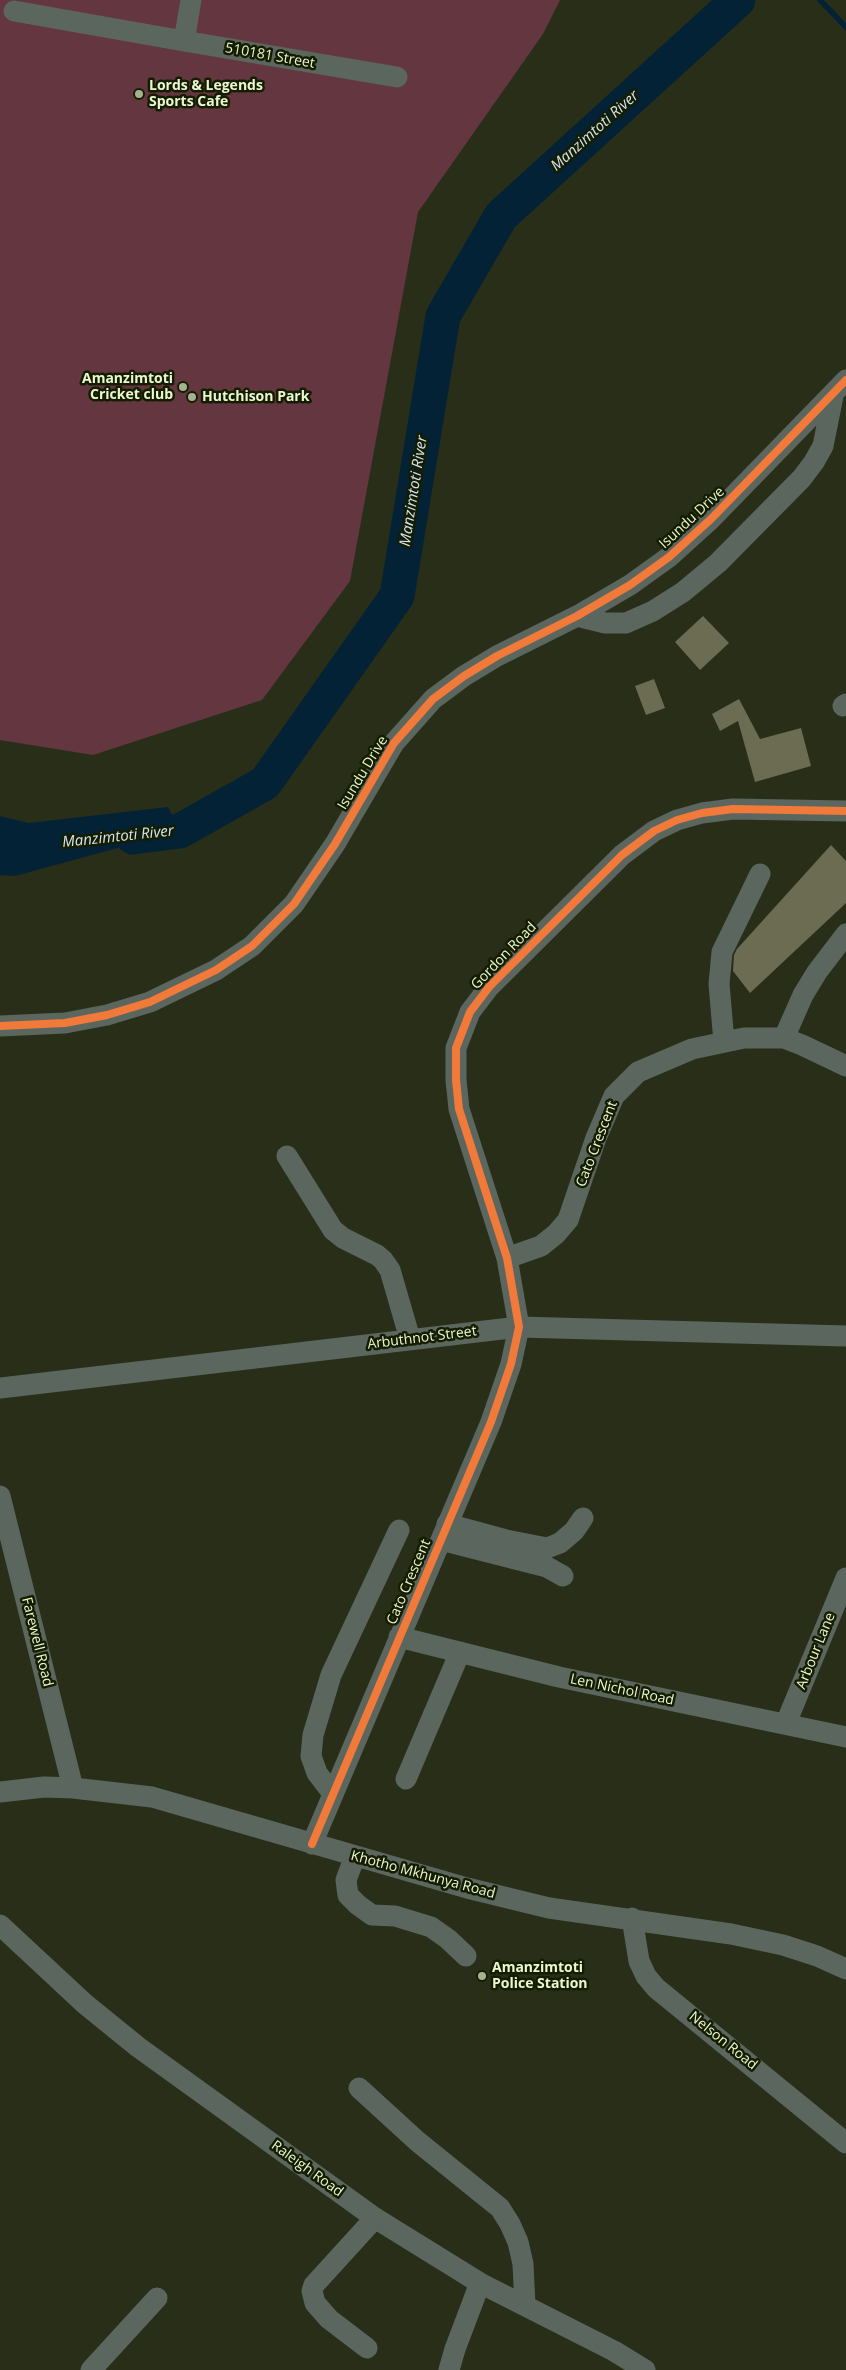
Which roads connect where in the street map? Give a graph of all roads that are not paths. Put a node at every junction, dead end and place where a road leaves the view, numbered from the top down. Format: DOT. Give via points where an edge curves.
graph roads {
  1 [pos="191,0"];
  2 [pos="14,12"];
  3 [pos="184,41"];
  4 [pos="397,77"];
  5 [pos="840,388"];
  6 [pos="577,616"];
  7 [pos="846,811"];
  8 [pos="760,874"];
  9 [pos="846,934"];
  10 [pos="0,1026"];
  11 [pos="784,1038"];
  12 [pos="724,1042"];
  13 [pos="846,1066"];
  14 [pos="287,1156"];
  15 [pos="507,1258"];
  16 [pos="519,1327"];
  17 [pos="846,1336"];
  18 [pos="410,1339"];
  19 [pos="0,1388"];
  20 [pos="0,1496"];
  21 [pos="583,1518"];
  22 [pos="399,1530"];
  23 [pos="444,1532"];
  24 [pos="563,1576"];
  25 [pos="846,1578"];
  26 [pos="399,1637"];
  27 [pos="460,1652"];
  28 [pos="786,1724"];
  29 [pos="846,1737"];
  30 [pos="406,1779"];
  31 [pos="73,1788"];
  32 [pos="0,1792"];
  33 [pos="334,1794"];
  34 [pos="312,1844"];
  35 [pos="355,1856"];
  36 [pos="632,1918"];
  37 [pos="0,1925"];
  38 [pos="466,1956"];
  39 [pos="846,1969"];
  40 [pos="358,2088"];
  41 [pos="846,2143"];
  42 [pos="375,2218"];
  43 [pos="480,2283"];
  44 [pos="156,2298"];
  45 [pos="525,2305"];
  46 [pos="367,2348"];
  47 [pos="91,2370"];
  48 [pos="449,2370"];
  49 [pos="645,2370"];
  1 -- 3 [label="street"];
  2 -- 3 [label="street, 510181 Street"];
  3 -- 4 [label="street, 510181 Street"];
  5 -- 6 [label="street, Isundu Drive" via="711,519 668,557 630,585"];
  5 -- 6 [label="street, Isundu Drive" via="814,462 718,562 683,592 626,623 605,624"];
  6 -- 10 [label="street, Isundu Drive" via="497,656 433,699 394,743 335,844 294,904 252,946 216,970 141,1004 107,1015 65,1024"];
  7 -- 15 [label="street, Gordon Road" via="733,809 702,813 654,831 615,862 489,987 470,1012 456,1048 459,1109"];
  8 -- 12 [label="street" via="722,952 719,984"];
  9 -- 11 [label="street" via="803,995"];
  11 -- 12 [label="street, Cato Crescent" via="744,1038"];
  11 -- 13 [label="street, Cato Crescent"];
  12 -- 15 [label="street, Cato Crescent" via="692,1049 638,1072 614,1096 568,1220 541,1246"];
  14 -- 18 [label="street" via="334,1230 377,1256 390,1270"];
  15 -- 16 [label="street, Gordon Road"];
  16 -- 17 [label="street, Arbuthnot Street"];
  16 -- 18 [label="street, Arbuthnot Street"];
  16 -- 23 [label="street, Cato Crescent" via="511,1364 491,1422"];
  18 -- 19 [label="street, Arbuthnot Street"];
  20 -- 31 [label="street, Farewell Road"];
  21 -- 23 [label="street" via="560,1543 547,1548"];
  22 -- 33 [label="street" via="331,1675 313,1735 311,1756 317,1773"];
  23 -- 24 [label="street" via="547,1567"];
  23 -- 26 [label="street, Cato Crescent"];
  25 -- 28 [label="street, Arbour Lane"];
  26 -- 27 [label="street, Len Nichol Road"];
  26 -- 33 [label="street, Cato Crescent"];
  27 -- 28 [label="street, Len Nichol Road" via="559,1677"];
  27 -- 30 [label="street"];
  28 -- 29 [label="street, Len Nichol Road"];
  31 -- 32 [label="street, Khotho Mkhunya Road" via="44,1787"];
  31 -- 34 [label="street, Khotho Mkhunya Road" via="152,1797"];
  33 -- 34 [label="street, Cato Crescent"];
  34 -- 35 [label="street, Khotho Mkhunya Road"];
  35 -- 36 [label="street, Khotho Mkhunya Road" via="549,1908"];
  35 -- 38 [label="street" via="346,1880 348,1894 358,1905 372,1915 395,1916 432,1927"];
  36 -- 39 [label="street, Khotho Mkhunya Road" via="783,1945"];
  36 -- 41 [label="street, Nelson Road" via="639,1961 656,1988"];
  37 -- 42 [label="street, Raleigh Road" via="85,2004 138,2047"];
  40 -- 45 [label="street" via="500,2208 518,2242 523,2264"];
  42 -- 43 [label="street, Raleigh Road"];
  42 -- 46 [label="street" via="312,2291 315,2303 329,2319"];
  43 -- 45 [label="street, Raleigh Road"];
  43 -- 48 [label="street"];
  44 -- 47 [label="street"];
  45 -- 49 [label="street, Raleigh Road"];
}
